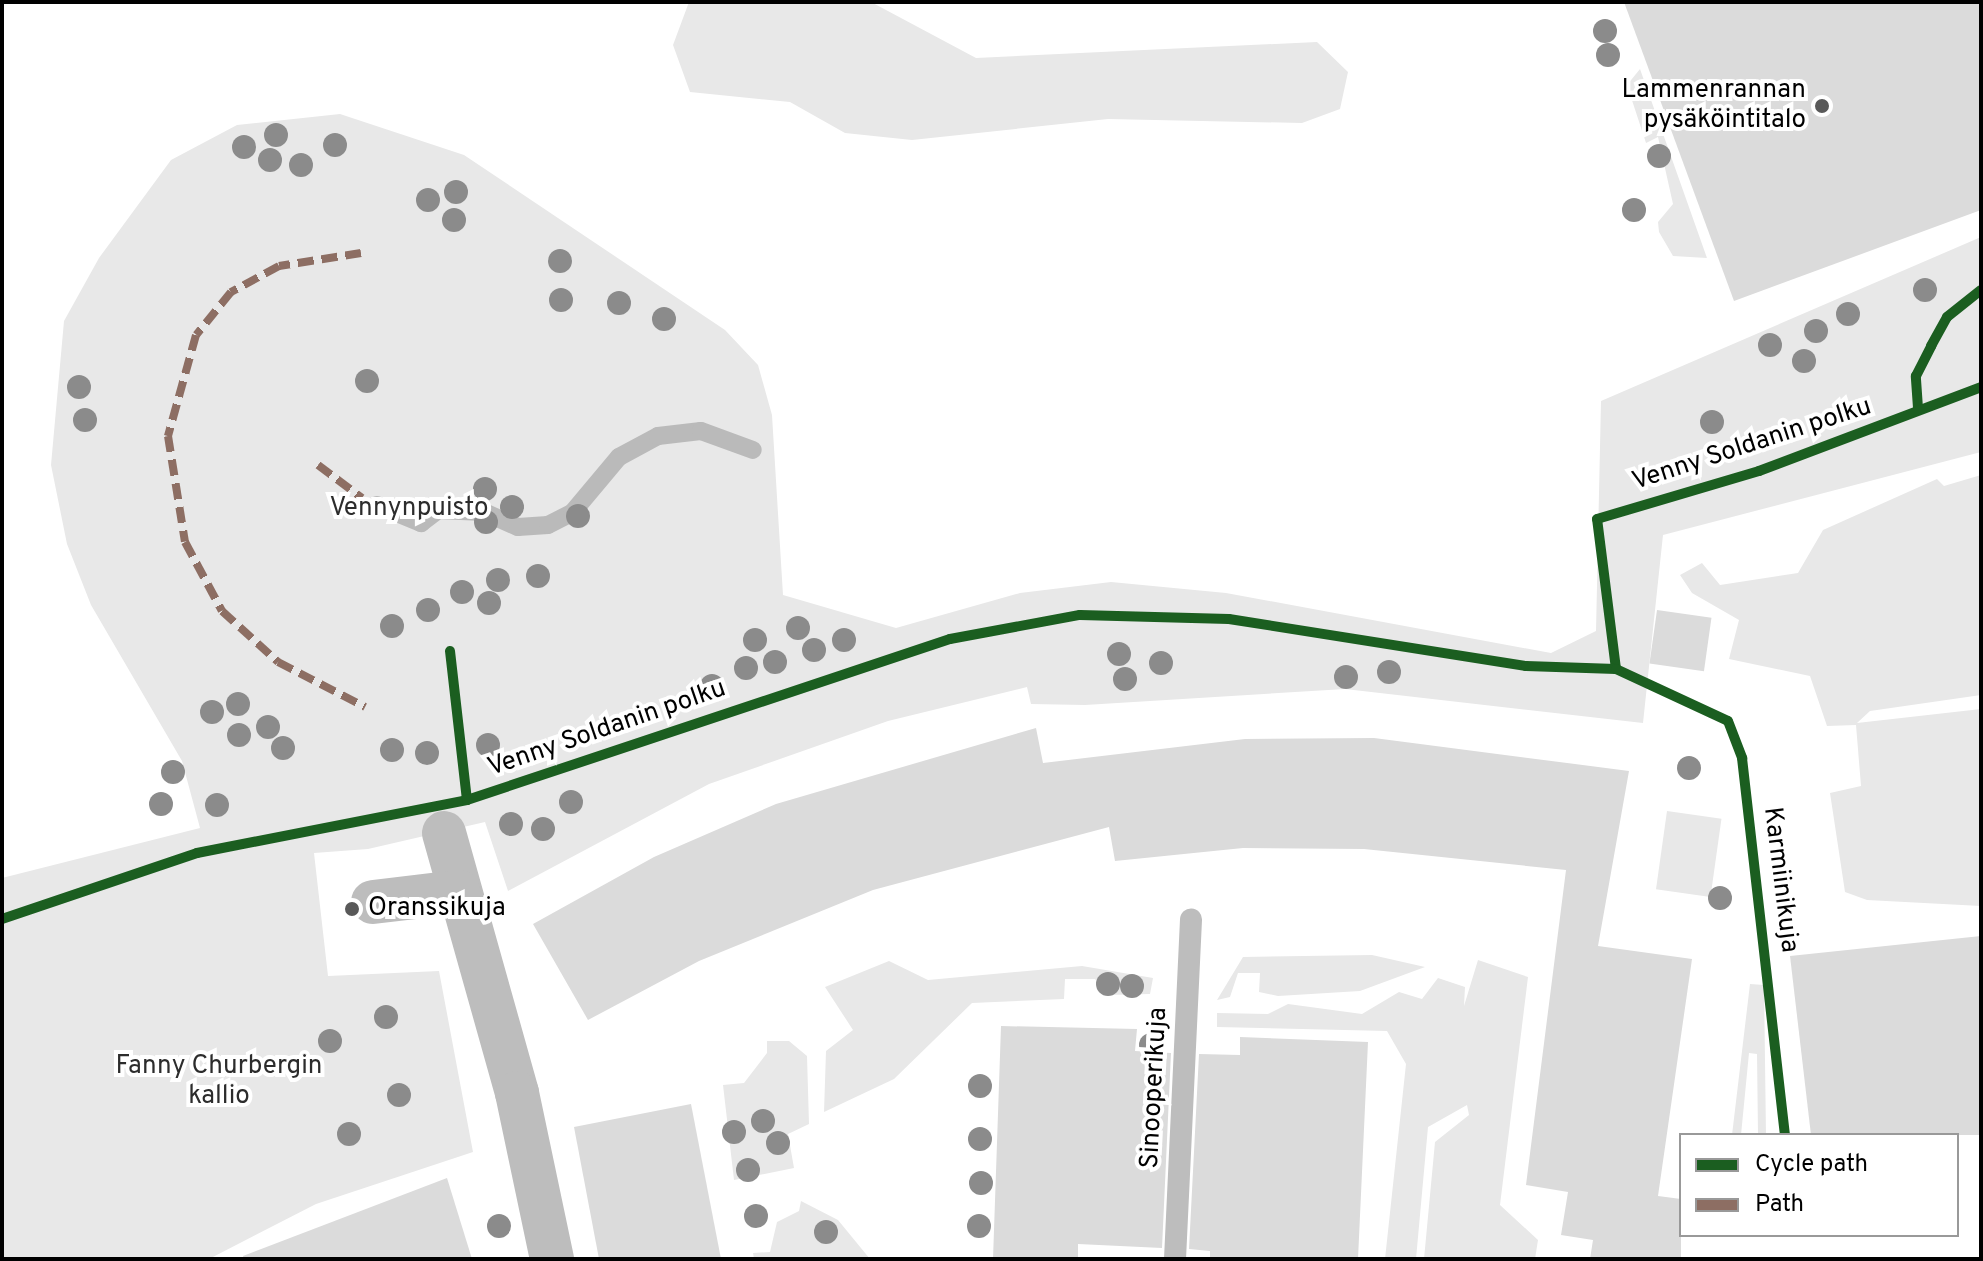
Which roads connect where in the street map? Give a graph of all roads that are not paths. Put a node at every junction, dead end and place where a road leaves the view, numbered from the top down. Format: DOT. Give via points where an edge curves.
graph roads {
  1 [pos="444,833"];
  2 [pos="458,892"];
  3 [pos="373,902"];
  4 [pos="1191,919"];
  5 [pos="552,1259"];
  6 [pos="1175,1259"];
  1 -- 2 [label="street"];
  2 -- 3 [label="street"];
  2 -- 5 [label="street" via="517,1093"];
  4 -- 6 [label="lane, Sinooperikuja"];
}
